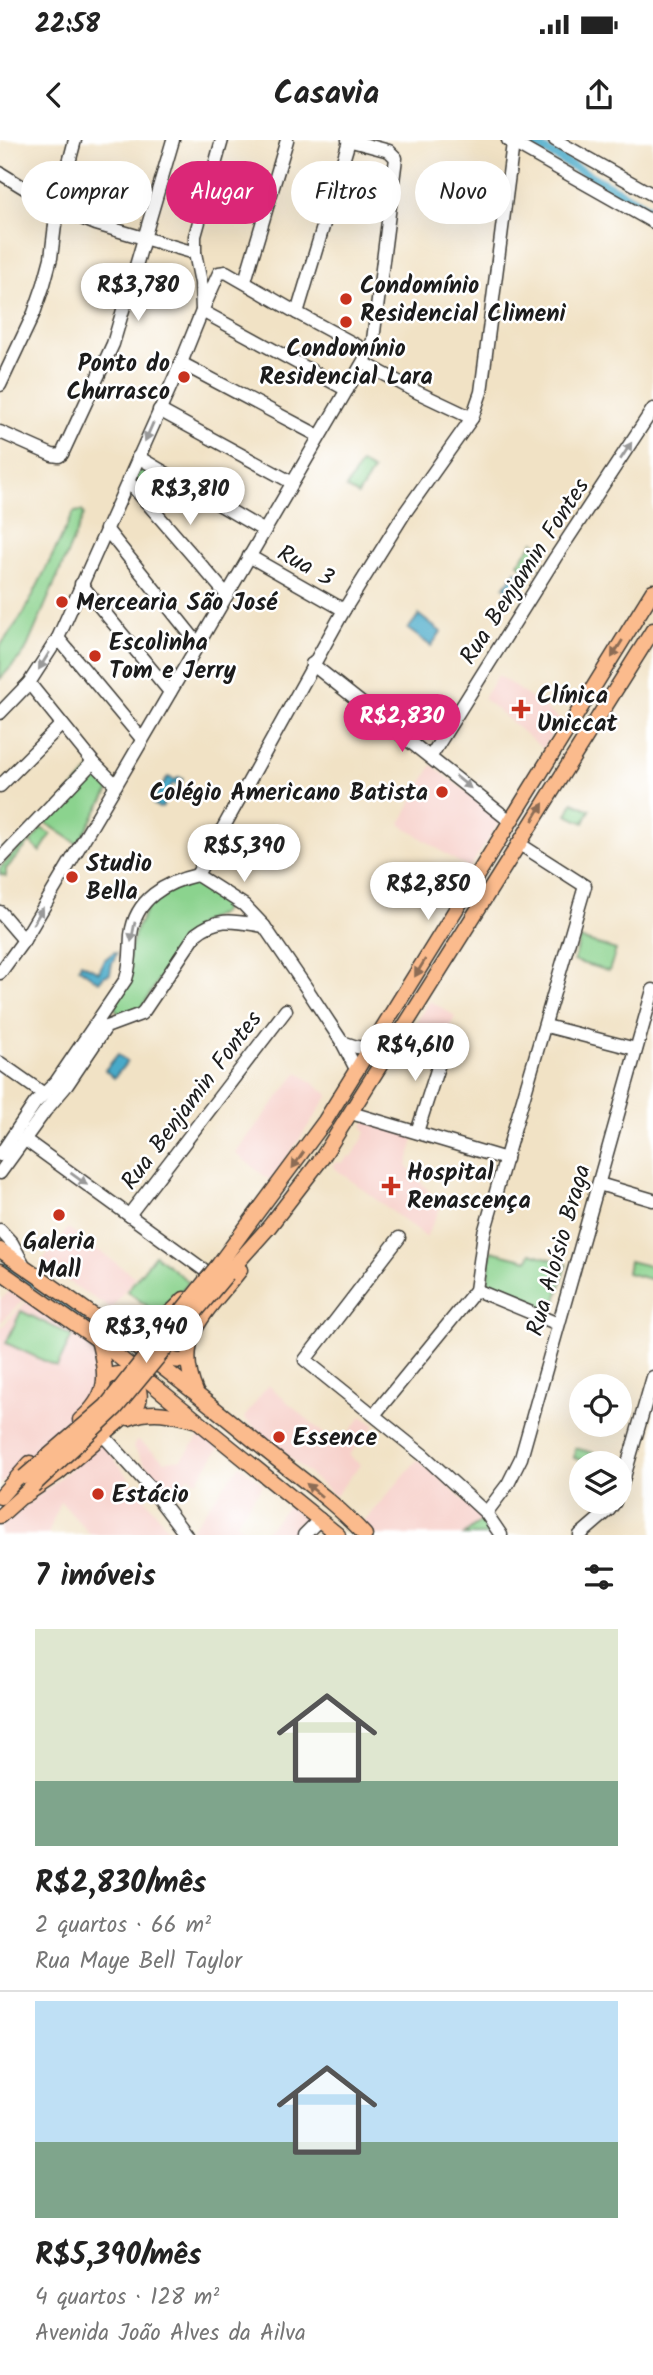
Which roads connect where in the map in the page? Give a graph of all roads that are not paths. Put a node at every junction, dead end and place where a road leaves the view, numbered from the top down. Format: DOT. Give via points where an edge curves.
graph roads {
  1 [pos="75,140"];
  2 [pos="173,140"];
  3 [pos="222,140"];
  4 [pos="287,140"];
  5 [pos="349,140"];
  6 [pos="555,140"];
  7 [pos="511,141"];
  8 [pos="69,161"];
  9 [pos="0,173"];
  10 [pos="21,186"];
  11 [pos="653,195"];
  12 [pos="653,222"];
  13 [pos="55,224"];
  14 [pos="96,224"];
  15 [pos="144,238"];
  16 [pos="195,253"];
  17 [pos="245,281"];
  18 [pos="201,311"];
  19 [pos="297,313"];
  20 [pos="367,357"];
  21 [pos="181,363"];
  22 [pos="0,385"];
  23 [pos="347,390"];
  24 [pos="653,409"];
  25 [pos="159,410"];
  26 [pos="472,418"];
  27 [pos="0,432"];
  28 [pos="318,436"];
  29 [pos="138,457"];
  30 [pos="128,481"];
  31 [pos="291,482"];
  32 [pos="106,529"];
  33 [pos="264,530"];
  34 [pos="249,556"];
  35 [pos="81,584"];
  36 [pos="653,591"];
  37 [pos="226,595"];
  38 [pos="344,610"];
  39 [pos="653,629"];
  40 [pos="58,638"];
  41 [pos="199,645"];
  42 [pos="312,664"];
  43 [pos="29,683"];
  44 [pos="170,692"];
  45 [pos="0,713"];
  46 [pos="62,724"];
  47 [pos="142,739"];
  48 [pos="431,756"];
  49 [pos="93,762"];
  50 [pos="116,785"];
  51 [pos="0,786"];
  52 [pos="510,821"];
  53 [pos="518,843"];
  54 [pos="0,859"];
  55 [pos="197,875"];
  56 [pos="222,889"];
  57 [pos="0,912"];
  58 [pos="222,920"];
  59 [pos="264,926"];
  60 [pos="23,940"];
  61 [pos="0,973"];
  62 [pos="653,990"];
  63 [pos="113,1002"];
  64 [pos="286,1010"];
  65 [pos="127,1019"];
  66 [pos="546,1026"];
  67 [pos="341,1042"];
  68 [pos="445,1045"];
  69 [pos="372,1048"];
  70 [pos="636,1049"];
  71 [pos="0,1063"];
  72 [pos="357,1071"];
  73 [pos="44,1094"];
  74 [pos="351,1113"];
  75 [pos="417,1132"];
  76 [pos="24,1139"];
  77 [pos="0,1155"];
  78 [pos="506,1159"];
  79 [pos="0,1173"];
  80 [pos="599,1184"];
  81 [pos="653,1200"];
  82 [pos="129,1215"];
  83 [pos="269,1227"];
  84 [pos="0,1230"];
  85 [pos="399,1238"];
  86 [pos="0,1250"];
  87 [pos="25,1267"];
  88 [pos="218,1270"];
  89 [pos="0,1271"];
  90 [pos="476,1290"];
  91 [pos="558,1324"];
  92 [pos="108,1326"];
  93 [pos="147,1327"];
  94 [pos="97,1340"];
  95 [pos="187,1361"];
  96 [pos="653,1377"];
  97 [pos="105,1379"];
  98 [pos="197,1394"];
  99 [pos="374,1415"];
  100 [pos="117,1422"];
  101 [pos="201,1422"];
  102 [pos="102,1434"];
  103 [pos="632,1451"];
  104 [pos="27,1486"];
  105 [pos="0,1497"];
  106 [pos="486,1513"];
  107 [pos="604,1514"];
  108 [pos="0,1516"];
  109 [pos="320,1519"];
  110 [pos="186,1535"];
  111 [pos="304,1535"];
  112 [pos="338,1535"];
  113 [pos="365,1535"];
  114 [pos="501,1535"];
  115 [pos="580,1535"];
  1 -- 8 [label="street"];
  2 -- 15 [label="street"];
  3 -- 16 [label="street" via="198,225"];
  4 -- 17 [label="street"];
  5 -- 19 [label="street"];
  5 -- 20 [label="street" via="389,151 397,158"];
  6 -- 11 [label="street"];
  7 -- 12 [label="street"];
  7 -- 26 [label="street" via="481,392"];
  9 -- 10 [label="street"];
  13 -- 22 [label="street" via="44,284"];
  14 -- 15 [label="street"];
  15 -- 16 [label="street"];
  15 -- 27 [label="street" via="113,344 62,454 52,455"];
  16 -- 18 [label="street"];
  17 -- 18 [label="street" via="219,273"];
  17 -- 19 [label="street"];
  18 -- 21 [label="street"];
  18 -- 23 [label="street"];
  19 -- 20 [label="street"];
  20 -- 23 [label="street"];
  20 -- 26 [label="street" via="417,392"];
  21 -- 25 [label="street"];
  21 -- 28 [label="street"];
  23 -- 28 [label="street"];
  48 -- 24 [label="street, Rua Benjamin Fontes, one-way"];
  25 -- 29 [label="street, one-way"];
  25 -- 31 [label="street"];
  26 -- 38 [label="street"];
  28 -- 31 [label="street"];
  29 -- 30 [label="street"];
  29 -- 33 [label="street"];
  30 -- 32 [label="street"];
  30 -- 37 [label="street"];
  31 -- 33 [label="street"];
  32 -- 35 [label="street"];
  32 -- 41 [label="street"];
  33 -- 34 [label="street"];
  34 -- 37 [label="street"];
  34 -- 38 [label="street, Rua 3"];
  35 -- 40 [label="street"];
  35 -- 44 [label="street"];
  36 -- 52 [label="main road, one-way"];
  37 -- 41 [label="street"];
  38 -- 42 [label="street"];
  53 -- 39 [label="main road, one-way"];
  40 -- 43 [label="street, one-way"];
  40 -- 47 [label="street"];
  41 -- 44 [label="street"];
  42 -- 48 [label="street"];
  42 -- 55 [label="street"];
  43 -- 45 [label="street"];
  43 -- 46 [label="street"];
  44 -- 47 [label="street"];
  46 -- 49 [label="street"];
  46 -- 51 [label="street"];
  47 -- 50 [label="street"];
  48 -- 52 [label="street, one-way"];
  49 -- 50 [label="street"];
  49 -- 54 [label="street"];
  60 -- 50 [label="street, one-way"];
  52 -- 69 [label="main road, one-way"];
  53 -- 66 [label="street" via="585,886"];
  53 -- 74 [label="main road"];
  55 -- 56 [label="street"];
  55 -- 63 [label="street, one-way" via="163,886 137,915 129,972"];
  56 -- 58 [label="street" via="229,905"];
  56 -- 59 [label="street"];
  57 -- 60 [label="street"];
  58 -- 59 [label="street"];
  58 -- 65 [label="street" via="196,934 144,1011"];
  59 -- 67 [label="street"];
  60 -- 61 [label="street"];
  62 -- 70 [label="street, Rua Aloísio Braga"];
  63 -- 65 [label="street" via="117,1014"];
  63 -- 73 [label="street"];
  64 -- 82 [label="street, Rua Benjamin Fontes"];
  65 -- 76 [label="street" via="100,1034"];
  66 -- 70 [label="street"];
  66 -- 78 [label="street"];
  67 -- 69 [label="street"];
  67 -- 72 [label="street"];
  68 -- 75 [label="street"];
  69 -- 72 [label="main road"];
  70 -- 80 [label="street, Rua Aloísio Braga"];
  71 -- 73 [label="street"];
  72 -- 88 [label="main road, one-way"];
  73 -- 77 [label="street"];
  74 -- 75 [label="street"];
  74 -- 83 [label="main road"];
  75 -- 78 [label="street"];
  76 -- 79 [label="street"];
  76 -- 82 [label="street, one-way"];
  78 -- 90 [label="street" via="484,1233"];
  80 -- 81 [label="street"];
  80 -- 91 [label="street, Rua Aloísio Braga"];
  82 -- 88 [label="street"];
  83 -- 88 [label="main road"];
  83 -- 95 [label="main road" via="193,1332"];
  84 -- 87 [label="street"];
  85 -- 99 [label="street" via="305,1360"];
  86 -- 87 [label="main road"];
  87 -- 92 [label="main road"];
  88 -- 93 [label="main road" via="164,1320"];
  88 -- 104 [label="main road, bridge" via="116,1409"];
  89 -- 94 [label="main road"];
  90 -- 91 [label="street"];
  90 -- 99 [label="street"];
  91 -- 106 [label="street, Rua Aloísio Braga" via="521,1458"];
  92 -- 93 [label="main road"];
  92 -- 98 [label="main road"];
  93 -- 95 [label="main road" via="149,1340 159,1353 173,1361"];
  94 -- 97 [label="main road"];
  94 -- 101 [label="main road"];
  95 -- 98 [label="main road"];
  96 -- 103 [label="street"];
  97 -- 100 [label="main road" via="120,1374 139,1386 137,1406"];
  97 -- 105 [label="main road" via="90,1411 25,1467"];
  113 -- 98 [label="main road, one-way"];
  99 -- 106 [label="street"];
  100 -- 101 [label="main road" via="156,1412"];
  100 -- 102 [label="main road"];
  101 -- 109 [label="main road"];
  102 -- 104 [label="main road" via="58,1473"];
  102 -- 110 [label="street"];
  104 -- 105 [label="main road"];
  104 -- 108 [label="main road"];
  106 -- 114 [label="street"];
  107 -- 115 [label="street"];
  109 -- 111 [label="street"];
  109 -- 112 [label="main road"];
}
